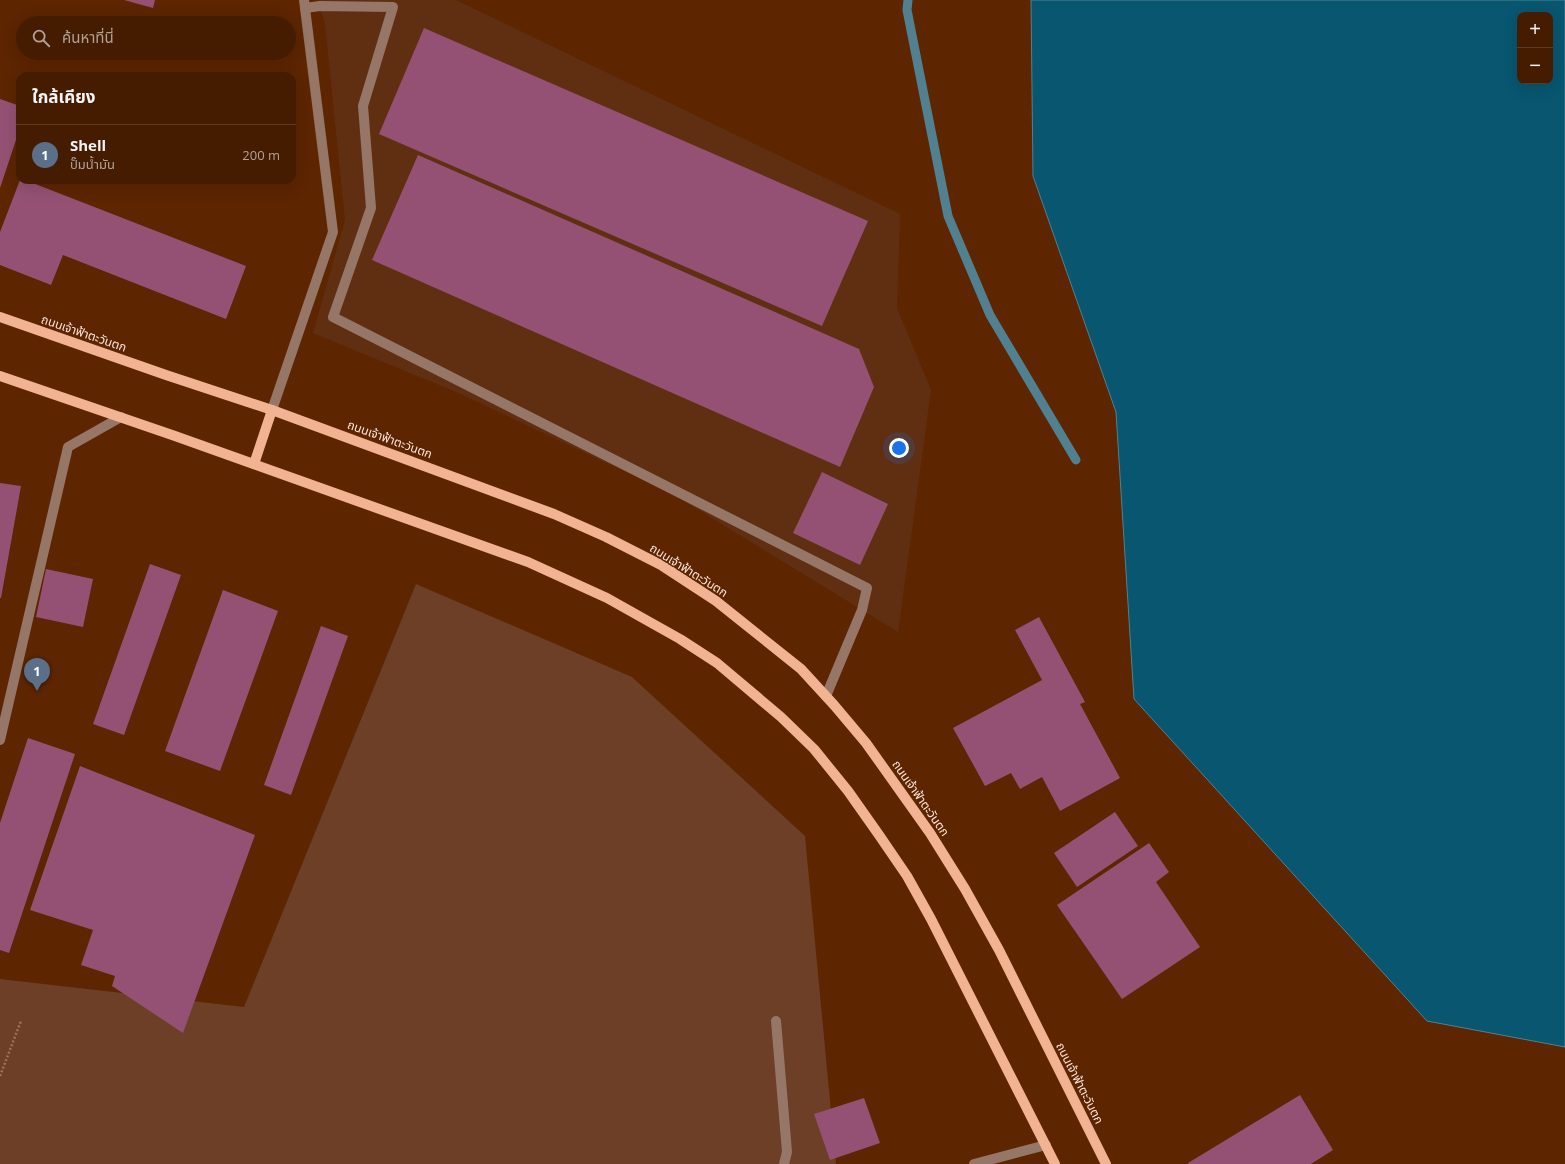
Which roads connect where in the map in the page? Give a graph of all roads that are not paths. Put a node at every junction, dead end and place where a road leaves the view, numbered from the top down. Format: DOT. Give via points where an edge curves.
graph roads {
  1 [pos="305,4"];
  2 [pos="0,317"];
  3 [pos="0,376"];
  4 [pos="272,410"];
  5 [pos="121,417"];
  6 [pos="254,464"];
  7 [pos="826,696"];
  8 [pos="0,740"];
  9 [pos="776,1021"];
  10 [pos="1046,1145"];
  11 [pos="784,1164"];
  12 [pos="974,1164"];
  13 [pos="1055,1164"];
  14 [pos="1106,1164"];
  1 -- 4 [label="street" via="333,232"];
  1 -- 7 [label="street" via="393,7 363,106 371,208 333,317 868,588 862,610"];
  2 -- 4 [label="main road, ถนนเจ้าฟ้าตะวันตก"];
  3 -- 5 [label="main road"];
  4 -- 6 [label="main road"];
  4 -- 7 [label="main road, ถนนเจ้าฟ้าตะวันตก" via="474,483 554,514 627,547 661,565 716,601 801,669"];
  5 -- 6 [label="main road"];
  5 -- 8 [label="street" via="68,447"];
  6 -- 10 [label="main road" via="528,562 607,598 717,663 776,712 814,749 848,791 907,876"];
  7 -- 14 [label="main road, ถนนเจ้าฟ้าตะวันตก" via="895,781 965,889 999,950"];
  9 -- 11 [label="street" via="787,1152"];
  10 -- 12 [label="street"];
  10 -- 13 [label="main road"];
}
